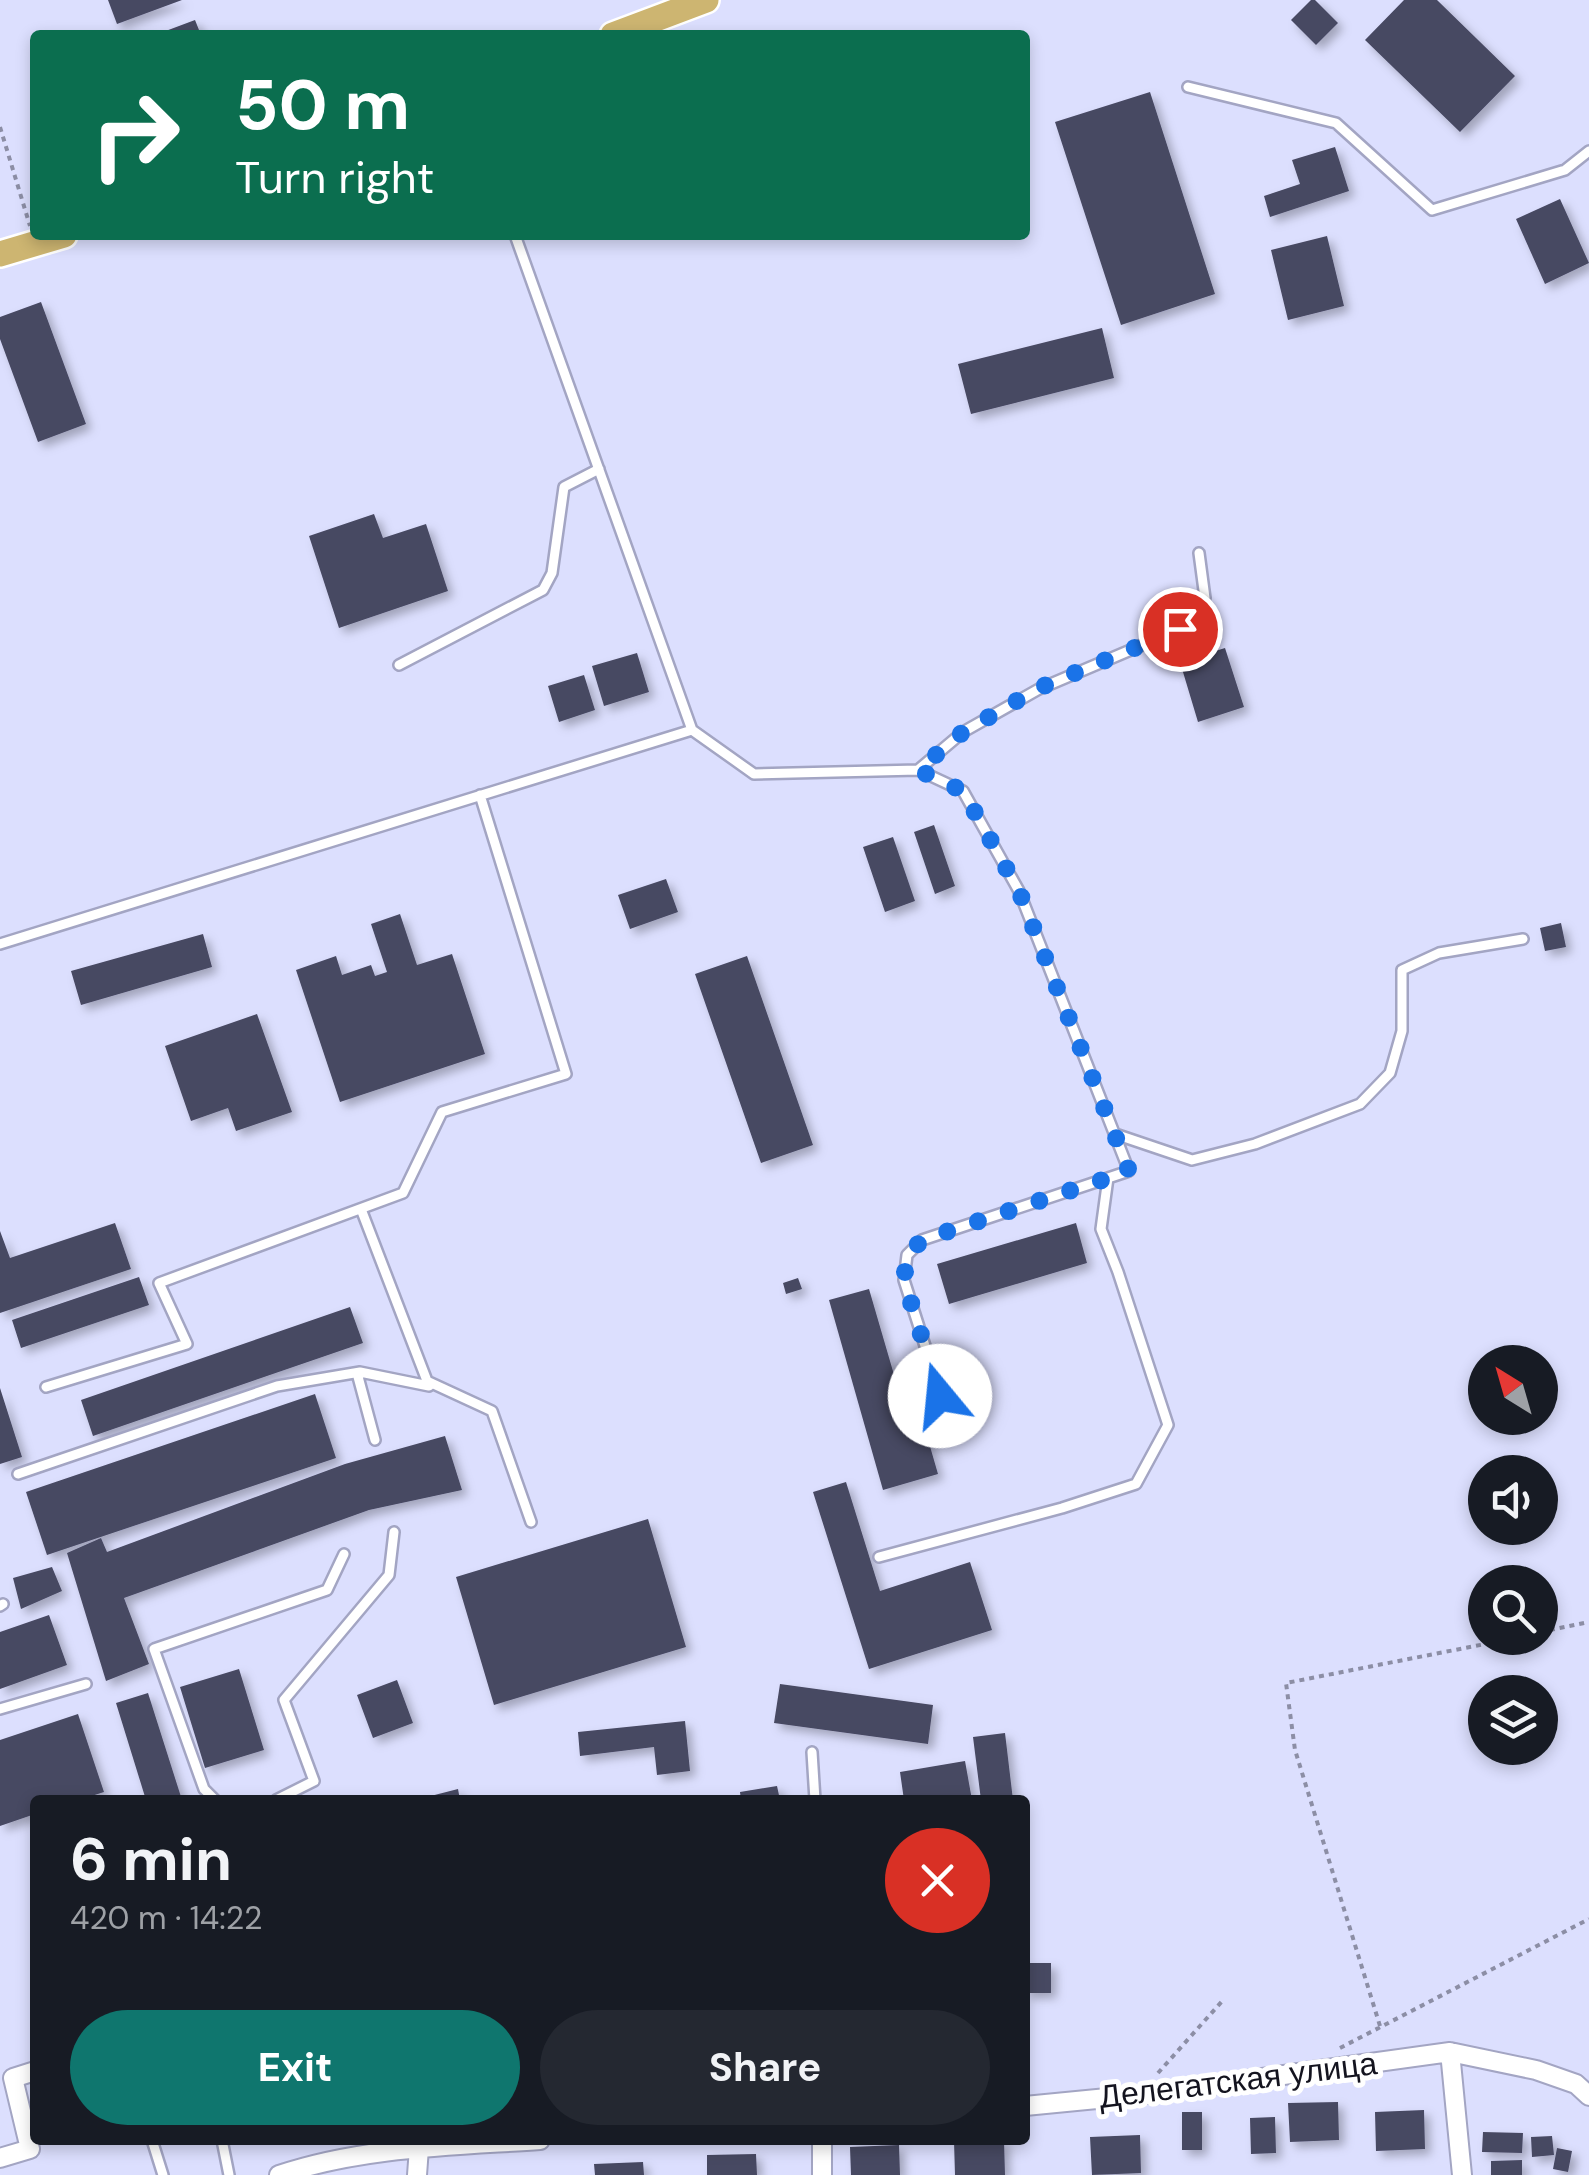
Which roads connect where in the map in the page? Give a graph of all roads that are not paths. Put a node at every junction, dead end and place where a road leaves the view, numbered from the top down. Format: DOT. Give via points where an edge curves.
graph roads {
  1 [pos="706,0"];
  2 [pos="626,30"];
  3 [pos="1188,87"];
  4 [pos="1589,152"];
  5 [pos="50,240"];
  6 [pos="518,240"];
  7 [pos="0,254"];
  8 [pos="599,469"];
  9 [pos="1199,553"];
  10 [pos="399,665"];
  11 [pos="692,730"];
  12 [pos="918,770"];
  13 [pos="480,795"];
  14 [pos="1522,939"];
  15 [pos="0,944"];
  16 [pos="1114,1134"];
  17 [pos="1108,1178"];
  18 [pos="361,1209"];
  19 [pos="357,1372"];
  20 [pos="427,1381"];
  21 [pos="46,1387"];
  22 [pos="940,1396"];
  23 [pos="375,1440"];
  24 [pos="18,1474"];
  25 [pos="530,1522"];
  26 [pos="394,1532"];
  27 [pos="344,1554"];
  28 [pos="879,1557"];
  29 [pos="86,1684"];
  30 [pos="0,1709"];
  31 [pos="812,1752"];
  32 [pos="210,1795"];
  33 [pos="286,1795"];
  34 [pos="815,1795"];
  35 [pos="1450,2052"];
  36 [pos="30,2072"];
  37 [pos="1589,2096"];
  38 [pos="1030,2106"];
  39 [pos="154,2145"];
  40 [pos="223,2145"];
  41 [pos="464,2145"];
  42 [pos="822,2145"];
  43 [pos="419,2148"];
  44 [pos="0,2158"];
  45 [pos="163,2175"];
  46 [pos="230,2175"];
  47 [pos="278,2175"];
  48 [pos="417,2175"];
  49 [pos="822,2175"];
  50 [pos="1462,2175"];
  1 -- 2 [label="main road"];
  3 -- 4 [label="lane" via="1336,123 1432,210 1565,170"];
  5 -- 7 [label="main road"];
  6 -- 8 [label="lane"];
  8 -- 10 [label="lane" via="564,487 544,590"];
  8 -- 11 [label="lane"];
  9 -- 12 [label="lane" via="1204,598 1180,629 1039,688 963,732"];
  11 -- 12 [label="lane" via="754,774"];
  11 -- 13 [label="lane"];
  12 -- 16 [label="lane" via="963,791 1019,891"];
  13 -- 15 [label="lane"];
  13 -- 18 [label="lane" via="566,1074 442,1112 403,1193"];
  14 -- 16 [label="lane" via="1439,953 1402,970 1402,1032 1390,1073 1360,1104 1192,1160"];
  16 -- 17 [label="lane" via="1129,1171"];
  17 -- 22 [label="lane" via="922,1240 907,1255 904,1280"];
  17 -- 28 [label="lane" via="1101,1229 1168,1426 1136,1484"];
  18 -- 20 [label="lane"];
  18 -- 21 [label="lane" via="159,1283 187,1344"];
  19 -- 20 [label="lane" via="429,1386"];
  19 -- 23 [label="lane"];
  19 -- 24 [label="lane" via="277,1386"];
  20 -- 25 [label="lane" via="492,1410"];
  26 -- 33 [label="lane" via="389,1575 284,1700 314,1781"];
  27 -- 32 [label="lane" via="327,1590 154,1649"];
  29 -- 30 [label="lane"];
  31 -- 34 [label="lane"];
  35 -- 37 [label="street, Делегатская улица" via="1536,2070 1576,2084"];
  35 -- 38 [label="street, Делегатская улица"];
  35 -- 50 [label="street"];
  36 -- 44 [label="street" via="12,2078 30,2148"];
  39 -- 45 [label="lane"];
  40 -- 46 [label="lane"];
  41 -- 43 [label="street"];
  42 -- 49 [label="street"];
  43 -- 47 [label="street" via="322,2160"];
  43 -- 48 [label="street"];
}
